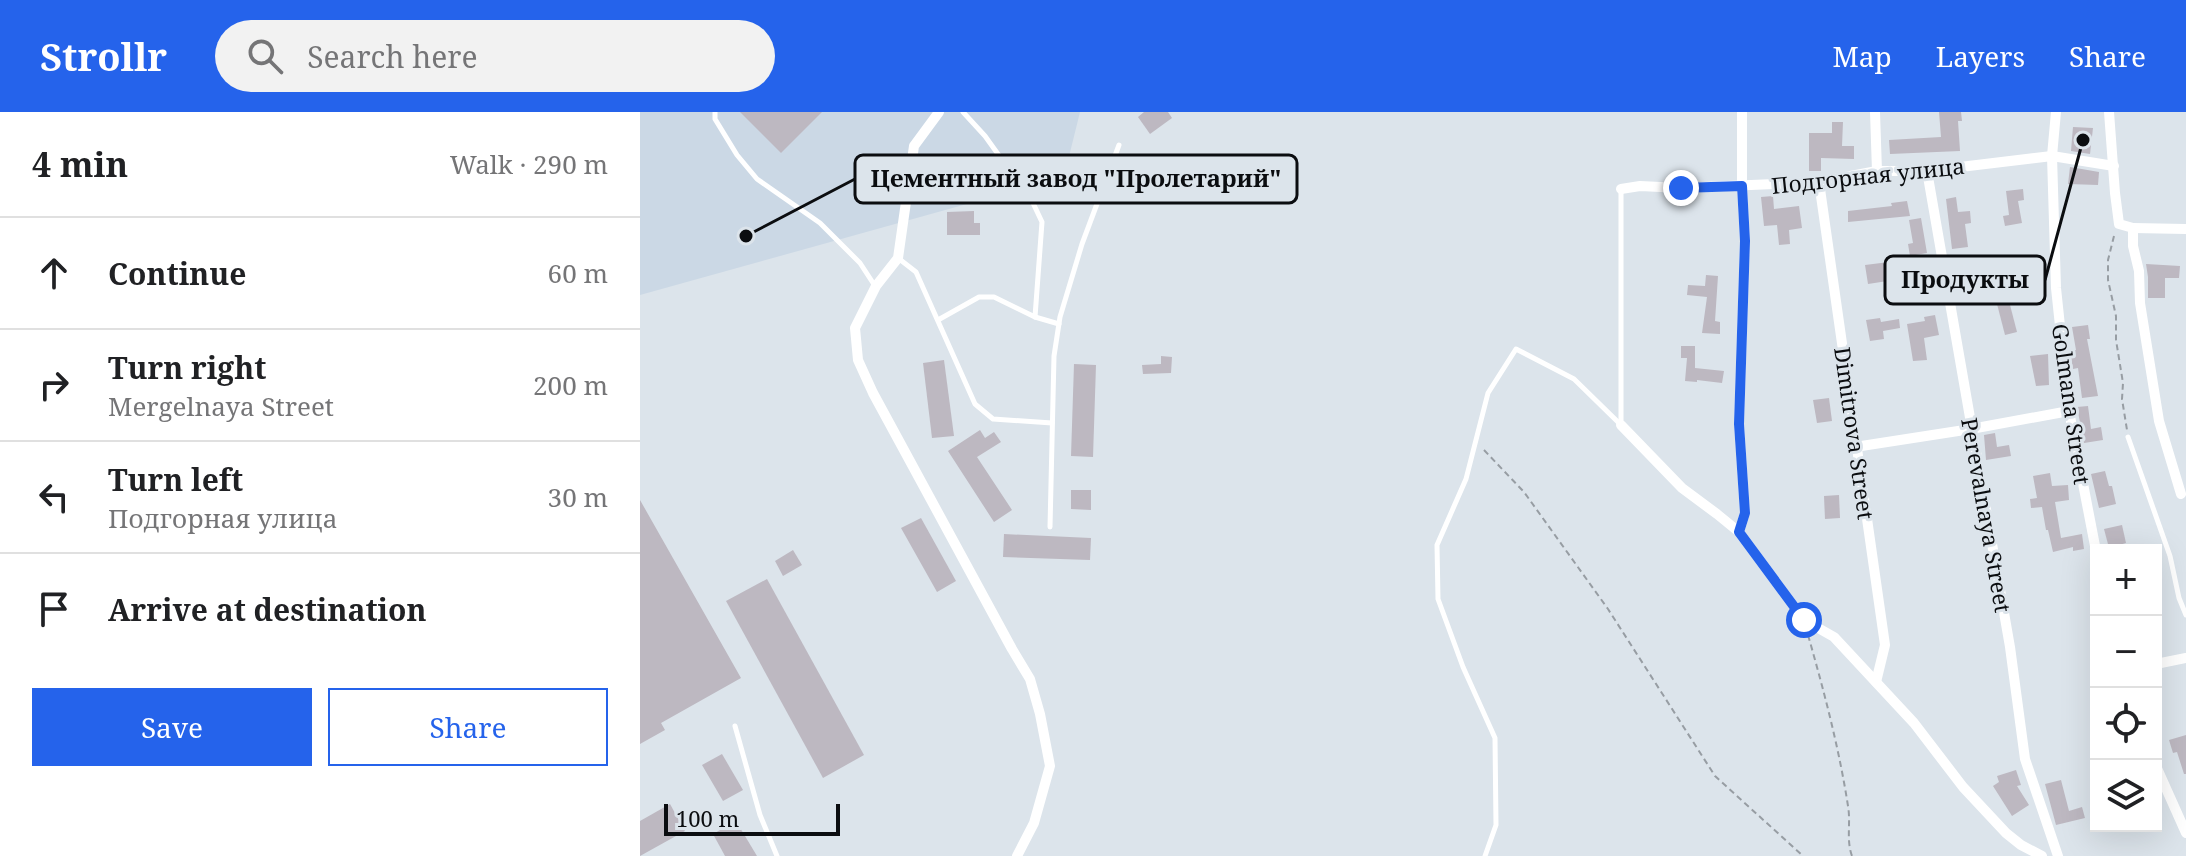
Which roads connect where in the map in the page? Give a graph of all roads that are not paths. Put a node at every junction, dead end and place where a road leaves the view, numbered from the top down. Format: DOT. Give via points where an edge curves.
graph roads {
  1 [pos="715,112"];
  2 [pos="939,112"];
  3 [pos="963,112"];
  4 [pos="1742,112"];
  5 [pos="1875,112"];
  6 [pos="2056,112"];
  7 [pos="2109,112"];
  8 [pos="1119,145"];
  9 [pos="2052,156"];
  10 [pos="2114,166"];
  11 [pos="1877,171"];
  12 [pos="1927,171"];
  13 [pos="1819,182"];
  14 [pos="1742,186"];
  15 [pos="1621,189"];
  16 [pos="2133,228"];
  17 [pos="2186,229"];
  18 [pos="898,258"];
  19 [pos="876,286"];
  20 [pos="1035,317"];
  21 [pos="938,320"];
  22 [pos="1059,324"];
  23 [pos="2069,411"];
  24 [pos="1052,423"];
  25 [pos="1621,425"];
  26 [pos="1971,429"];
  27 [pos="2128,437"];
  28 [pos="1855,447"];
  29 [pos="2181,494"];
  30 [pos="1050,527"];
  31 [pos="1739,532"];
  32 [pos="2095,544"];
  33 [pos="2186,615"];
  34 [pos="2186,658"];
  35 [pos="2162,663"];
  36 [pos="1876,682"];
  37 [pos="735,726"];
  38 [pos="2162,779"];
  39 [pos="2186,833"];
  40 [pos="775,854"];
  41 [pos="1017,856"];
  42 [pos="1485,856"];
  43 [pos="2042,856"];
  44 [pos="2058,856"];
  1 -- 19 [label="lane" via="737,155 757,179 820,223"];
  2 -- 18 [label="street" via="914,146"];
  3 -- 20 [label="lane" via="1042,222"];
  4 -- 14 [label="street"];
  5 -- 11 [label="street"];
  6 -- 9 [label="street, Golmana Street"];
  7 -- 10 [label="street"];
  8 -- 22 [label="lane"];
  9 -- 10 [label="street, Подгорная улица"];
  9 -- 12 [label="street, Подгорная улица"];
  9 -- 23 [label="street, Golmana Street" via="2056,288"];
  10 -- 16 [label="street" via="2119,224"];
  11 -- 12 [label="street, Подгорная улица"];
  11 -- 13 [label="street, Подгорная улица"];
  12 -- 26 [label="street, Perevalnaya Street"];
  13 -- 14 [label="street, Подгорная улица"];
  13 -- 28 [label="street, Dimitrova Street"];
  14 -- 15 [label="street, Подгорная улица"];
  14 -- 31 [label="street" via="1739,424 1745,513"];
  15 -- 25 [label="lane"];
  16 -- 17 [label="street"];
  16 -- 29 [label="street" via="2159,421"];
  18 -- 19 [label="street"];
  18 -- 21 [label="lane" via="916,272"];
  19 -- 41 [label="street" via="855,328 858,360 1030,679 1040,714 1050,766 1034,823"];
  20 -- 21 [label="lane" via="994,297 979,297"];
  20 -- 22 [label="lane"];
  21 -- 24 [label="lane" via="975,404 993,419"];
  22 -- 24 [label="lane"];
  23 -- 26 [label="street"];
  23 -- 32 [label="street, Golmana Street"];
  24 -- 30 [label="lane"];
  25 -- 31 [label="street" via="1682,488"];
  25 -- 42 [label="lane" via="1574,379 1516,349 1488,393 1466,479 1437,545 1438,599 1495,738 1496,825"];
  26 -- 28 [label="street"];
  26 -- 44 [label="street, Perevalnaya Street" via="2025,759"];
  27 -- 33 [label="lane"];
  28 -- 36 [label="street, Dimitrova Street" via="1885,645"];
  31 -- 36 [label="street" via="1804,620 1834,637"];
  34 -- 35 [label="street"];
  36 -- 43 [label="street" via="2006,833"];
  37 -- 40 [label="lane"];
  38 -- 39 [label="street"];
}
